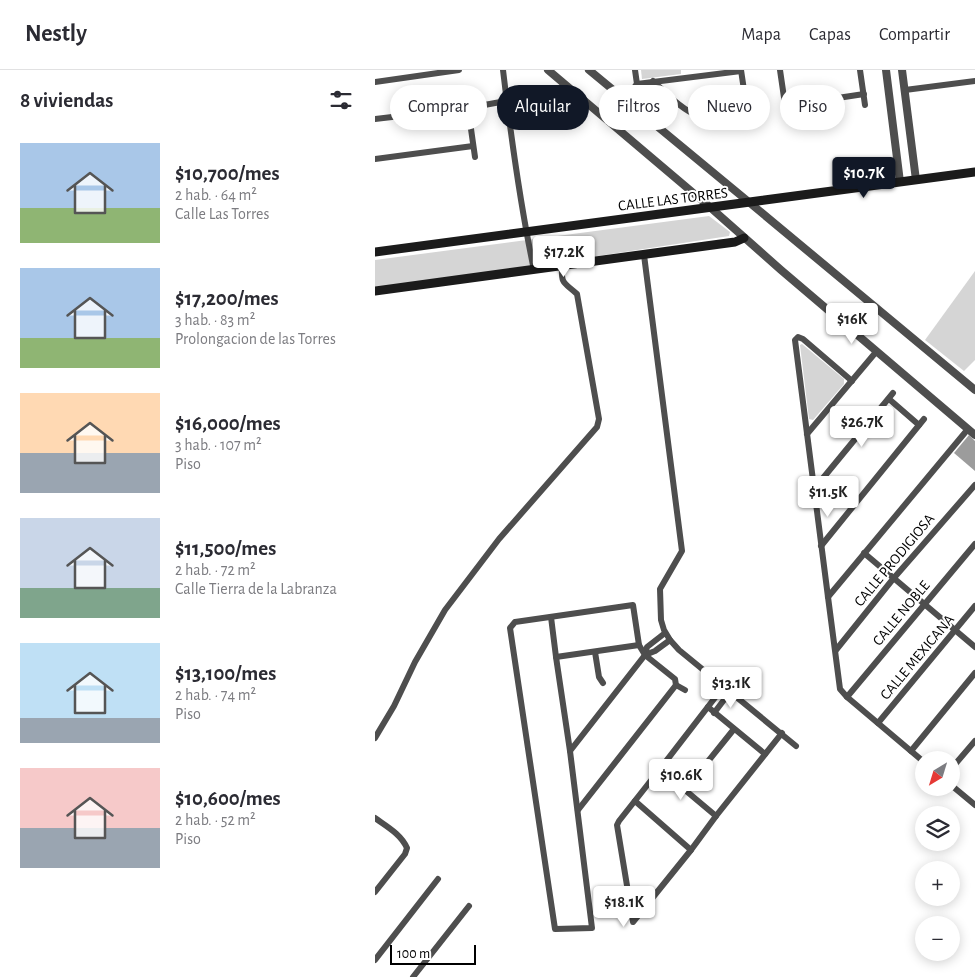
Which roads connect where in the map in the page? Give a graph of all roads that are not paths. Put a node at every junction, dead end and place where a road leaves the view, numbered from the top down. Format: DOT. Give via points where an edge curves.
graph roads {
  1 [pos="459,70"];
  2 [pos="503,70"];
  3 [pos="549,70"];
  4 [pos="589,70"];
  5 [pos="635,70"];
  6 [pos="741,70"];
  7 [pos="780,70"];
  8 [pos="860,70"];
  9 [pos="886,70"];
  10 [pos="902,70"];
  11 [pos="975,81"];
  12 [pos="375,82"];
  13 [pos="653,82"];
  14 [pos="637,84"];
  15 [pos="505,85"];
  16 [pos="608,85"];
  17 [pos="782,85"];
  18 [pos="905,90"];
  19 [pos="863,94"];
  20 [pos="845,97"];
  21 [pos="865,105"];
  22 [pos="599,112"];
  23 [pos="390,117"];
  24 [pos="375,119"];
  25 [pos="471,130"];
  26 [pos="511,130"];
  27 [pos="620,130"];
  28 [pos="661,130"];
  29 [pos="473,146"];
  30 [pos="475,157"];
  31 [pos="375,159"];
  32 [pos="975,172"];
  33 [pos="915,180"];
  34 [pos="900,182"];
  35 [pos="751,202"];
  36 [pos="711,208"];
  37 [pos="526,232"];
  38 [pos="744,238"];
  39 [pos="375,252"];
  40 [pos="644,255"];
  41 [pos="561,266"];
  42 [pos="534,270"];
  43 [pos="375,291"];
  44 [pos="877,352"];
  45 [pos="852,380"];
  46 [pos="975,390"];
  47 [pos="893,392"];
  48 [pos="889,399"];
  49 [pos="968,429"];
  50 [pos="807,434"];
  51 [pos="975,435"];
  52 [pos="974,485"];
  53 [pos="814,489"];
  54 [pos="975,544"];
  55 [pos="821,546"];
  56 [pos="864,553"];
  57 [pos="893,579"];
  58 [pos="827,597"];
  59 [pos="924,604"];
  60 [pos="975,606"];
  61 [pos="551,617"];
  62 [pos="955,630"];
  63 [pos="665,633"];
  64 [pos="669,640"];
  65 [pos="639,645"];
  66 [pos="975,647"];
  67 [pos="835,650"];
  68 [pos="595,652"];
  69 [pos="645,655"];
  70 [pos="556,657"];
  71 [pos="975,673"];
  72 [pos="603,683"];
  73 [pos="675,685"];
  74 [pos="724,686"];
  75 [pos="685,690"];
  76 [pos="730,692"];
  77 [pos="847,697"];
  78 [pos="708,707"];
  79 [pos="714,713"];
  80 [pos="878,723"];
  81 [pos="734,729"];
  82 [pos="782,733"];
  83 [pos="375,738"];
  84 [pos="975,741"];
  85 [pos="796,746"];
  86 [pos="570,751"];
  87 [pos="911,751"];
  88 [pos="765,754"];
  89 [pos="915,754"];
  90 [pos="960,758"];
  91 [pos="660,769"];
  92 [pos="685,790"];
  93 [pos="960,792"];
  94 [pos="635,801"];
  95 [pos="974,802"];
  96 [pos="577,810"];
  97 [pos="716,816"];
  98 [pos="375,818"];
  99 [pos="691,850"];
  100 [pos="438,879"];
  101 [pos="375,892"];
  102 [pos="469,906"];
  103 [pos="375,960"];
  104 [pos="413,977"];
  1 -- 12 [label="street"];
  2 -- 15 [label="street"];
  3 -- 22 [label="street"];
  4 -- 16 [label="street"];
  5 -- 14 [label="street"];
  6 -- 13 [label="street"];
  6 -- 13 [label="street" via="747,114 695,115"];
  7 -- 17 [label="street"];
  8 -- 19 [label="street"];
  9 -- 34 [label="street"];
  10 -- 18 [label="street"];
  11 -- 18 [label="street"];
  13 -- 14 [label="street"];
  18 -- 33 [label="street"];
  19 -- 20 [label="street"];
  19 -- 21 [label="street"];
  23 -- 24 [label="street"];
  25 -- 29 [label="street"];
  26 -- 37 [label="street"];
  27 -- 36 [label="street"];
  28 -- 35 [label="street"];
  29 -- 30 [label="street"];
  29 -- 31 [label="street"];
  32 -- 33 [label="main road, CALLE LAS TORRES"];
  33 -- 34 [label="main road, CALLE LAS TORRES"];
  34 -- 35 [label="main road, CALLE LAS TORRES"];
  35 -- 36 [label="main road, CALLE LAS TORRES"];
  35 -- 46 [label="street"];
  36 -- 37 [label="main road, CALLE LAS TORRES"];
  36 -- 38 [label="street"];
  37 -- 39 [label="main road, CALLE LAS TORRES"];
  37 -- 42 [label="street"];
  38 -- 40 [label="main road"];
  38 -- 44 [label="street"];
  40 -- 41 [label="main road"];
  40 -- 63 [label="street" via="682,551 660,589 661,620"];
  41 -- 42 [label="main road"];
  41 -- 83 [label="street" via="561,278 577,294 599,419 597,427 499,539 445,610"];
  42 -- 43 [label="main road"];
  44 -- 45 [label="street"];
  44 -- 49 [label="street"];
  45 -- 50 [label="street"];
  45 -- 50 [label="street" via="803,339 796,338"];
  47 -- 48 [label="street"];
  48 -- 53 [label="street"];
  48 -- 55 [label="street" via="922,422"];
  49 -- 51 [label="street"];
  49 -- 56 [label="street"];
  50 -- 53 [label="street"];
  52 -- 57 [label="street, CALLE PRODIGIOSA"];
  53 -- 55 [label="street"];
  54 -- 59 [label="street, CALLE NOBLE"];
  55 -- 58 [label="street"];
  56 -- 57 [label="street"];
  56 -- 58 [label="street"];
  57 -- 59 [label="street"];
  57 -- 67 [label="street, CALLE PRODIGIOSA"];
  58 -- 67 [label="street"];
  59 -- 62 [label="street"];
  59 -- 77 [label="street, CALLE NOBLE"];
  60 -- 62 [label="street, CALLE MEXICANA"];
  61 -- 65 [label="street" via="633,605"];
  61 -- 70 [label="street"];
  61 -- 96 [label="street" via="515,622 510,628 555,929 592,928"];
  62 -- 66 [label="street"];
  62 -- 80 [label="street, CALLE MEXICANA"];
  63 -- 64 [label="street"];
  63 -- 69 [label="street" via="647,647"];
  64 -- 69 [label="street"];
  64 -- 74 [label="street"];
  65 -- 68 [label="street"];
  65 -- 69 [label="street"];
  67 -- 77 [label="street" via="840,689"];
  68 -- 70 [label="street"];
  68 -- 72 [label="street"];
  69 -- 73 [label="street" via="675,679"];
  69 -- 86 [label="street"];
  70 -- 86 [label="street"];
  71 -- 87 [label="street"];
  73 -- 75 [label="street"];
  73 -- 96 [label="street"];
  74 -- 76 [label="street"];
  74 -- 78 [label="street"];
  76 -- 79 [label="street"];
  76 -- 82 [label="street"];
  77 -- 80 [label="street"];
  78 -- 79 [label="street"];
  78 -- 91 [label="street"];
  79 -- 81 [label="street"];
  80 -- 87 [label="street"];
  81 -- 88 [label="street"];
  81 -- 92 [label="street"];
  82 -- 85 [label="street"];
  82 -- 88 [label="street"];
  84 -- 90 [label="street"];
  86 -- 96 [label="street"];
  87 -- 89 [label="street"];
  88 -- 97 [label="street"];
  91 -- 92 [label="street"];
  91 -- 94 [label="street"];
  92 -- 97 [label="street"];
  93 -- 95 [label="street"];
  94 -- 99 [label="street"];
  94 -- 99 [label="street" via="617,825 633,922"];
  97 -- 99 [label="street"];
  98 -- 101 [label="street" via="397,834 407,848"];
  100 -- 103 [label="street"];
  102 -- 104 [label="street"];
}
